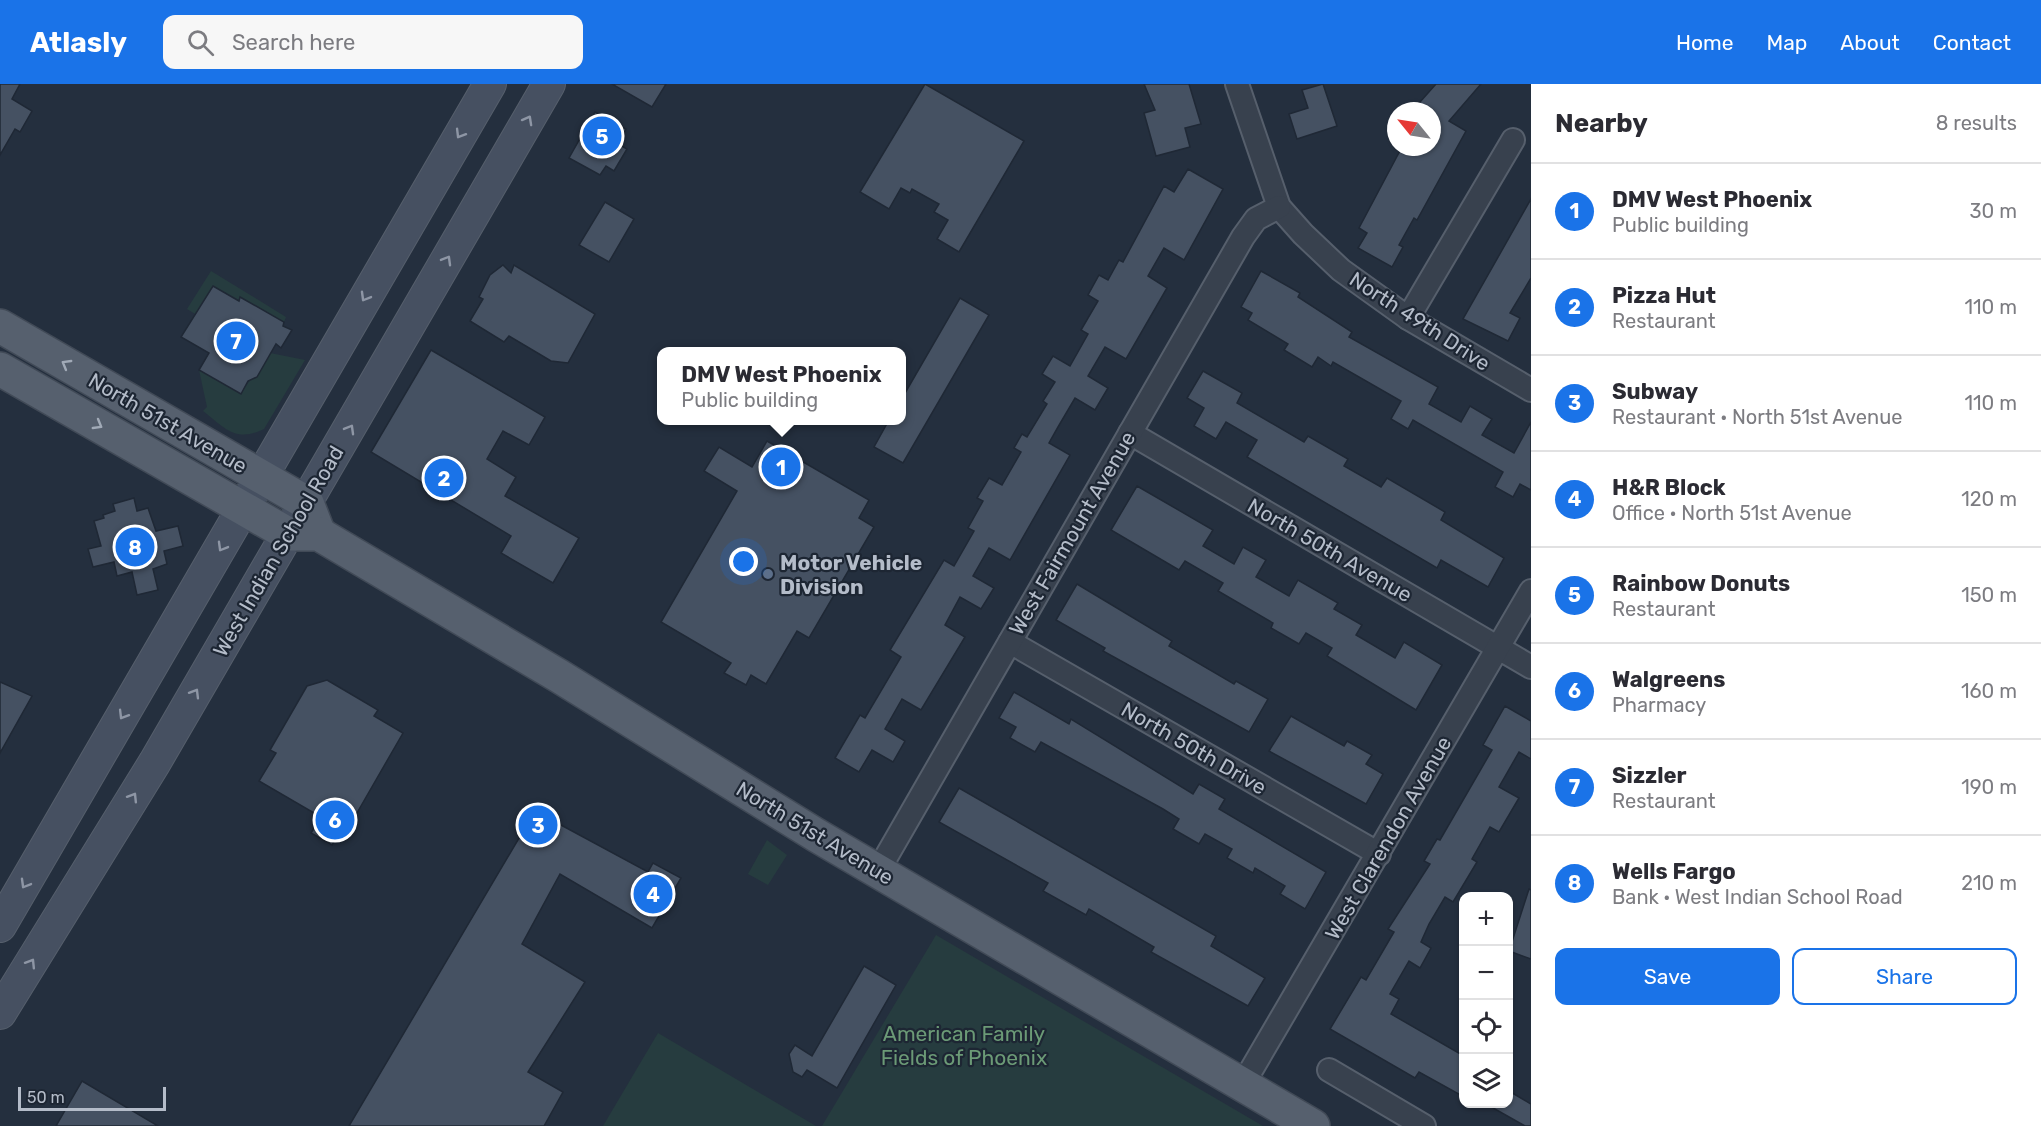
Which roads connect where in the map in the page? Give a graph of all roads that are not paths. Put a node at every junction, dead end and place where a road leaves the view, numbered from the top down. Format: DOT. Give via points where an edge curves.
graph roads {
  1 [pos="490,84"];
  2 [pos="549,84"];
  3 [pos="1238,84"];
  4 [pos="1513,140"];
  5 [pos="1279,207"];
  6 [pos="1408,318"];
  7 [pos="0,326"];
  8 [pos="0,369"];
  9 [pos="1531,390"];
  10 [pos="1130,433"];
  11 [pos="261,478"];
  12 [pos="307,503"];
  13 [pos="244,508"];
  14 [pos="304,534"];
  15 [pos="1531,591"];
  16 [pos="1010,642"];
  17 [pos="1499,649"];
  18 [pos="1531,667"];
  19 [pos="1378,854"];
  20 [pos="878,871"];
  21 [pos="0,926"];
  22 [pos="0,1013"];
  23 [pos="1329,1070"];
  24 [pos="1243,1084"];
  25 [pos="1313,1126"];
  26 [pos="1424,1126"];
  1 -- 11 [label="main road, one-way"];
  12 -- 2 [label="main road, West Indian School Road, one-way"];
  3 -- 5 [label="street, North 49th Drive"];
  4 -- 6 [label="street"];
  5 -- 6 [label="street, North 49th Drive" via="1341,270"];
  5 -- 10 [label="street, West Fairmount Avenue" via="1256,219 1244,237"];
  6 -- 9 [label="street, North 49th Drive"];
  11 -- 7 [label="main road, North 51st Avenue, one-way"];
  8 -- 13 [label="main road, North 51st Avenue, one-way"];
  10 -- 16 [label="street, West Fairmount Avenue"];
  10 -- 17 [label="street, North 50th Avenue"];
  11 -- 12 [label="main road, North 51st Avenue"];
  11 -- 13 [label="main road"];
  12 -- 14 [label="main road"];
  13 -- 14 [label="main road, North 51st Avenue"];
  13 -- 21 [label="main road, one-way"];
  14 -- 20 [label="main road, North 51st Avenue"];
  22 -- 14 [label="main road, West Indian School Road, one-way" via="155,762"];
  15 -- 17 [label="street, West Clarendon Avenue"];
  16 -- 19 [label="street, North 50th Drive"];
  16 -- 20 [label="street, West Fairmount Avenue"];
  17 -- 18 [label="street, North 50th Avenue"];
  17 -- 19 [label="street, West Clarendon Avenue"];
  19 -- 24 [label="street, West Clarendon Avenue"];
  20 -- 24 [label="main road, North 51st Avenue"];
  23 -- 26 [label="street"];
  24 -- 25 [label="main road, North 51st Avenue"];
}
